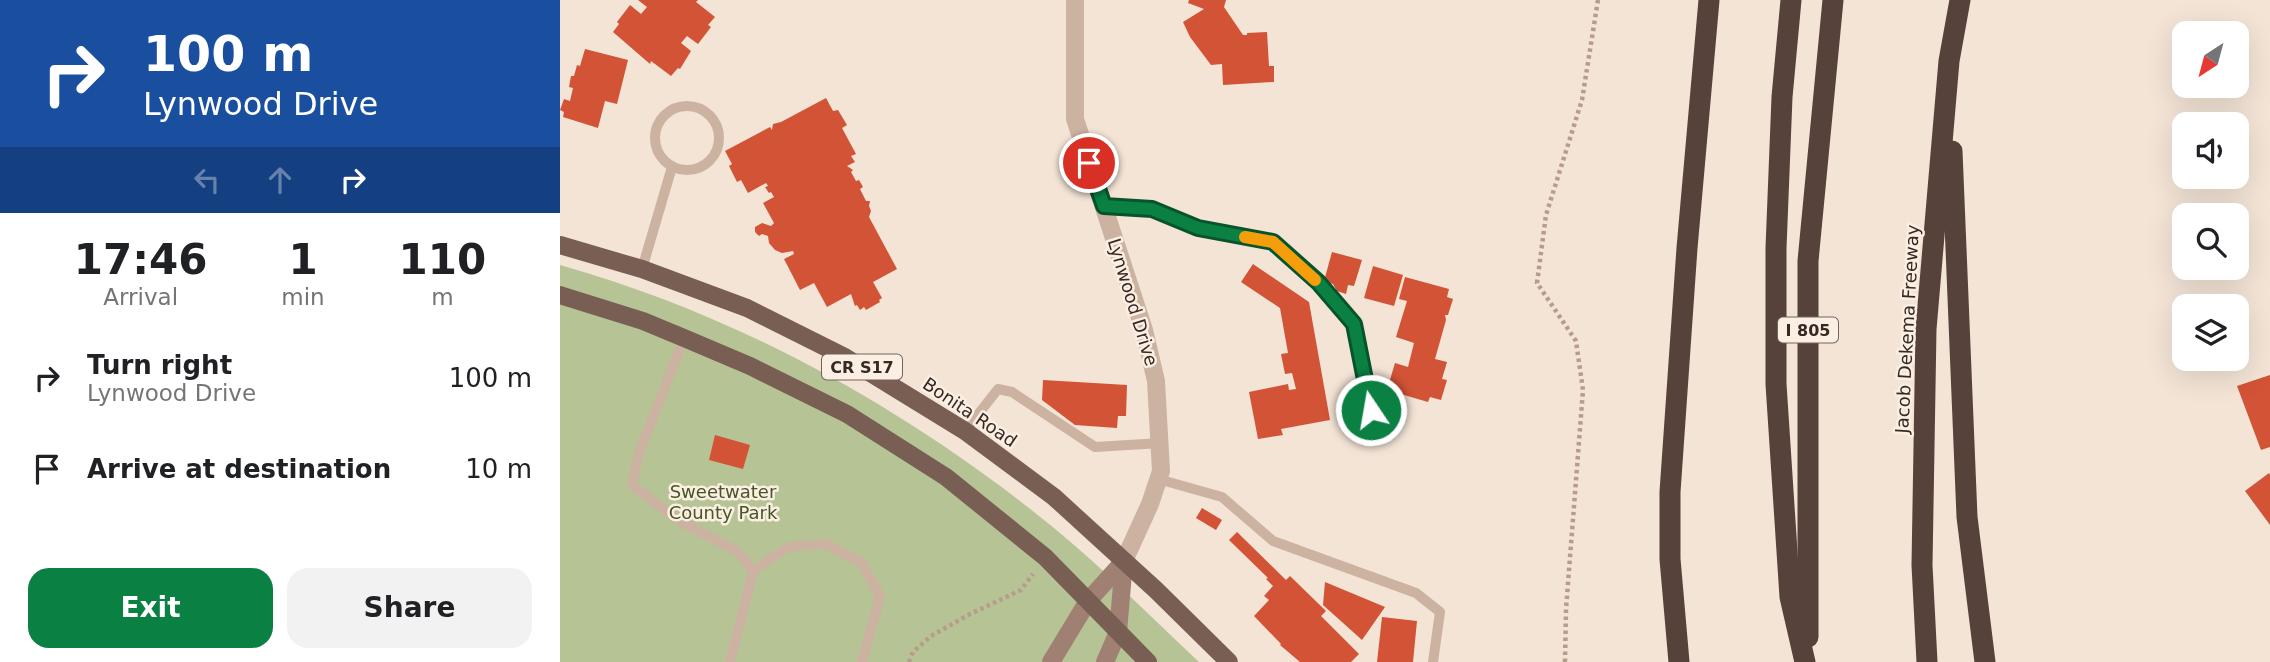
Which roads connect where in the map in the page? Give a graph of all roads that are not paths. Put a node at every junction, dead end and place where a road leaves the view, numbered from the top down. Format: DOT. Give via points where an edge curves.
graph roads {
  1 [pos="1075,0"];
  2 [pos="1709,0"];
  3 [pos="1791,0"];
  4 [pos="1833,0"];
  5 [pos="1960,0"];
  6 [pos="1949,61"];
  7 [pos="673,167"];
  8 [pos="1104,206"];
  9 [pos="560,245"];
  10 [pos="642,269"];
  11 [pos="560,295"];
  12 [pos="684,338"];
  13 [pos="1371,410"];
  14 [pos="965,430"];
  15 [pos="1161,443"];
  16 [pos="1158,479"];
  17 [pos="1124,561"];
  18 [pos="754,571"];
  19 [pos="1088,600"];
  20 [pos="1118,632"];
  21 [pos="730,662"];
  22 [pos="862,662"];
  23 [pos="1051,662"];
  24 [pos="1105,662"];
  25 [pos="1149,662"];
  26 [pos="1229,662"];
  27 [pos="1433,662"];
  28 [pos="1679,662"];
  29 [pos="1807,662"];
  30 [pos="1927,662"];
  31 [pos="1986,662"];
  1 -- 8 [label="street, Lynwood Drive" via="1075,119"];
  2 -- 28 [label="highway" via="1670,492 1670,559"];
  3 -- 29 [label="highway" via="1776,248 1776,384 1790,597"];
  4 -- 29 [label="highway, I 805" via="1808,261"];
  5 -- 6 [label="highway, Jacob Dekema Freeway"];
  6 -- 30 [label="highway, Jacob Dekema Freeway" via="1926,329 1922,565"];
  6 -- 31 [label="highway" via="1967,517"];
  7 -- 7 [label="lane" via="696,169 715,154 718,131 705,111 681,106 661,119 655,142"];
  7 -- 10 [label="lane"];
  8 -- 13 [label="lane" via="1152,209 1198,228 1273,242 1318,282 1354,324"];
  8 -- 15 [label="street, Lynwood Drive" via="1144,330 1156,382"];
  9 -- 10 [label="main road, Bonita Road / CR S17"];
  10 -- 14 [label="main road, Bonita Road / CR S17" via="747,308 843,356"];
  11 -- 12 [label="main road, CR S17"];
  12 -- 18 [label="lane" via="639,453 632,485 680,522 737,552"];
  12 -- 19 [label="main road, CR S17" via="848,414 946,477 1045,557"];
  14 -- 15 [label="lane" via="998,389 1013,392 1095,447"];
  14 -- 17 [label="main road, Bonita Road / CR S17" via="1054,497"];
  15 -- 16 [label="street, Lynwood Drive"];
  16 -- 17 [label="street, Lynwood Drive"];
  16 -- 27 [label="lane" via="1222,497 1273,541 1416,593 1440,612"];
  17 -- 19 [label="main road"];
  17 -- 20 [label="main road"];
  17 -- 26 [label="main road, Bonita Road / CR S17"];
  18 -- 21 [label="lane"];
  18 -- 22 [label="lane" via="789,547 826,544 862,563 880,596"];
  19 -- 20 [label="main road, CR S17"];
  19 -- 23 [label="main road"];
  20 -- 24 [label="main road"];
  20 -- 25 [label="main road, CR S17"];
}
